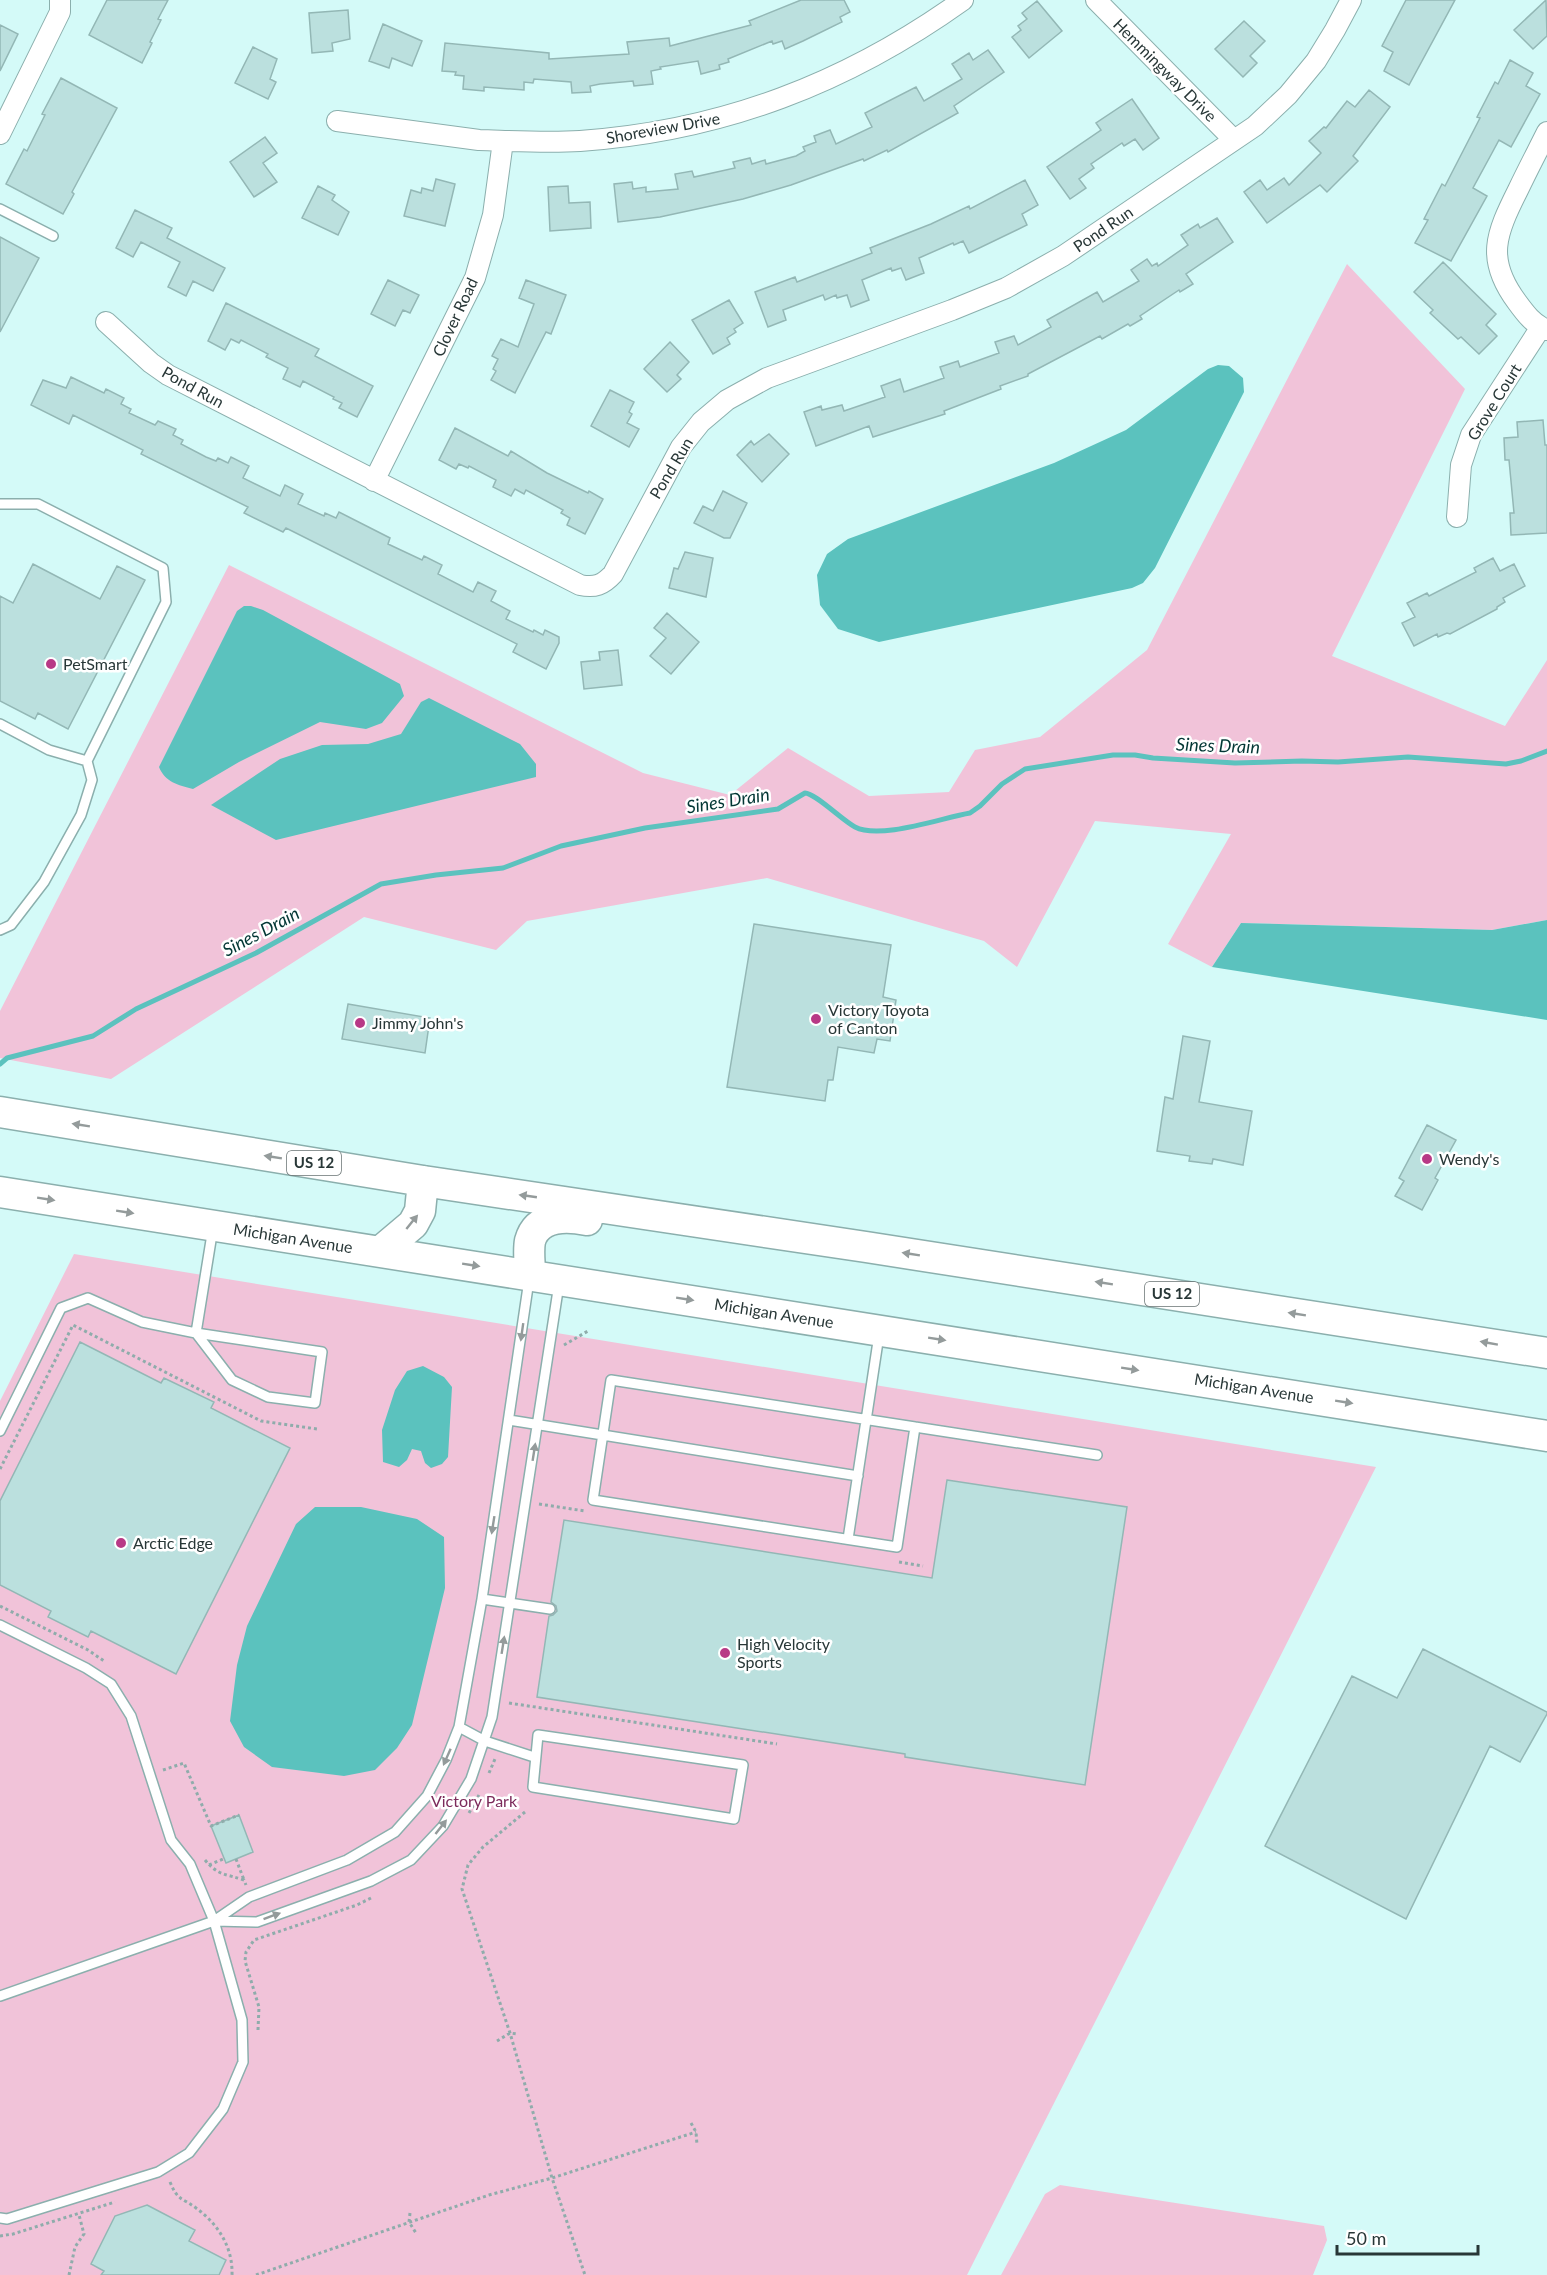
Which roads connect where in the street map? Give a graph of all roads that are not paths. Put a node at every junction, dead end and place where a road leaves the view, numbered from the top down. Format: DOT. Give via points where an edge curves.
graph roads {
  1 [pos="60,0"];
  2 [pos="963,0"];
  3 [pos="1096,0"];
  4 [pos="1351,0"];
  5 [pos="337,121"];
  6 [pos="1547,132"];
  7 [pos="0,134"];
  8 [pos="1234,140"];
  9 [pos="503,141"];
  10 [pos="0,209"];
  11 [pos="53,236"];
  12 [pos="106,322"];
  13 [pos="1544,329"];
  14 [pos="374,481"];
  15 [pos="0,504"];
  16 [pos="1457,517"];
  17 [pos="0,724"];
  18 [pos="87,761"];
  19 [pos="0,930"];
  20 [pos="5,1110"];
  21 [pos="423,1181"];
  22 [pos="0,1192"];
  23 [pos="214,1226"];
  24 [pos="778,1234"];
  25 [pos="381,1251"];
  26 [pos="530,1274"];
  27 [pos="559,1279"];
  28 [pos="880,1330"];
  29 [pos="196,1333"];
  30 [pos="1547,1353"];
  31 [pos="866,1419"];
  32 [pos="509,1420"];
  33 [pos="538,1425"];
  34 [pos="915,1427"];
  35 [pos="0,1431"];
  36 [pos="603,1435"];
  37 [pos="1547,1436"];
  38 [pos="1097,1455"];
  39 [pos="858,1476"];
  40 [pos="848,1539"];
  41 [pos="482,1599"];
  42 [pos="509,1603"];
  43 [pos="550,1609"];
  44 [pos="0,1625"];
  45 [pos="459,1727"];
  46 [pos="485,1741"];
  47 [pos="534,1757"];
  48 [pos="214,1921"];
  49 [pos="0,1996"];
  50 [pos="0,2218"];
  1 -- 7 [label="street" via="60,12"];
  2 -- 9 [label="street, Shoreview Drive" via="915,34 850,70 729,116 617,138"];
  3 -- 8 [label="street, Hemmingway Drive"];
  4 -- 8 [label="street, Pond Run" via="1316,61 1288,95"];
  5 -- 9 [label="street, Shoreview Drive"];
  6 -- 13 [label="street" via="1501,223 1497,247 1501,276 1509,291 1526,314"];
  8 -- 14 [label="street, Pond Run" via="1025,279 767,378 726,400 681,447 614,574 601,585 580,585"];
  9 -- 14 [label="street, Clover Road" via="493,215 475,278"];
  10 -- 11 [label="lane"];
  12 -- 14 [label="street, Pond Run" via="168,375"];
  13 -- 16 [label="street, Grove Court" via="1471,435 1461,465"];
  15 -- 18 [label="lane" via="38,504 163,568 166,602"];
  17 -- 18 [label="lane" via="49,750"];
  18 -- 19 [label="lane" via="92,780 81,815 44,882 11,925"];
  21 -- 20 [label="main road, US 12, one-way"];
  24 -- 21 [label="main road, US 12, one-way"];
  25 -- 21 [label="main road, one-way" via="413,1224 420,1211"];
  22 -- 23 [label="main road, Michigan Avenue, one-way"];
  23 -- 25 [label="main road, Michigan Avenue"];
  23 -- 29 [label="lane"];
  24 -- 26 [label="main road" via="760,1248 580,1219 548,1219 534,1231 530,1242"];
  30 -- 24 [label="main road, US 12, one-way"];
  25 -- 26 [label="main road, Michigan Avenue, one-way"];
  26 -- 27 [label="main road, Michigan Avenue"];
  26 -- 32 [label="lane, one-way"];
  27 -- 28 [label="main road, Michigan Avenue, one-way"];
  27 -- 33 [label="lane"];
  28 -- 31 [label="lane"];
  28 -- 37 [label="main road, Michigan Avenue, one-way"];
  29 -- 29 [label="lane" via="322,1352 315,1403 268,1397 232,1380"];
  29 -- 35 [label="lane" via="142,1322 88,1298 61,1308"];
  31 -- 34 [label="lane"];
  31 -- 36 [label="lane" via="611,1380"];
  31 -- 39 [label="lane"];
  32 -- 33 [label="lane"];
  32 -- 41 [label="lane, one-way"];
  33 -- 36 [label="lane"];
  42 -- 33 [label="lane, one-way"];
  34 -- 38 [label="lane"];
  34 -- 40 [label="lane" via="897,1547"];
  36 -- 39 [label="lane"];
  36 -- 40 [label="lane" via="593,1500"];
  39 -- 40 [label="lane"];
  41 -- 42 [label="lane"];
  41 -- 45 [label="lane"];
  42 -- 43 [label="lane"];
  46 -- 42 [label="lane, one-way"];
  44 -- 48 [label="lane" via="111,1684 131,1716 171,1840 190,1864"];
  45 -- 46 [label="lane"];
  45 -- 48 [label="lane, one-way" via="427,1796 395,1832 347,1860 249,1897"];
  46 -- 47 [label="lane"];
  48 -- 46 [label="lane, one-way" via="257,1922 371,1881 411,1860 442,1826 471,1779"];
  47 -- 47 [label="lane" via="533,1787 734,1819 743,1765 538,1735"];
  48 -- 49 [label="lane"];
  48 -- 50 [label="lane" via="242,2020 243,2062 223,2109 189,2153 158,2172 63,2204"];
}
